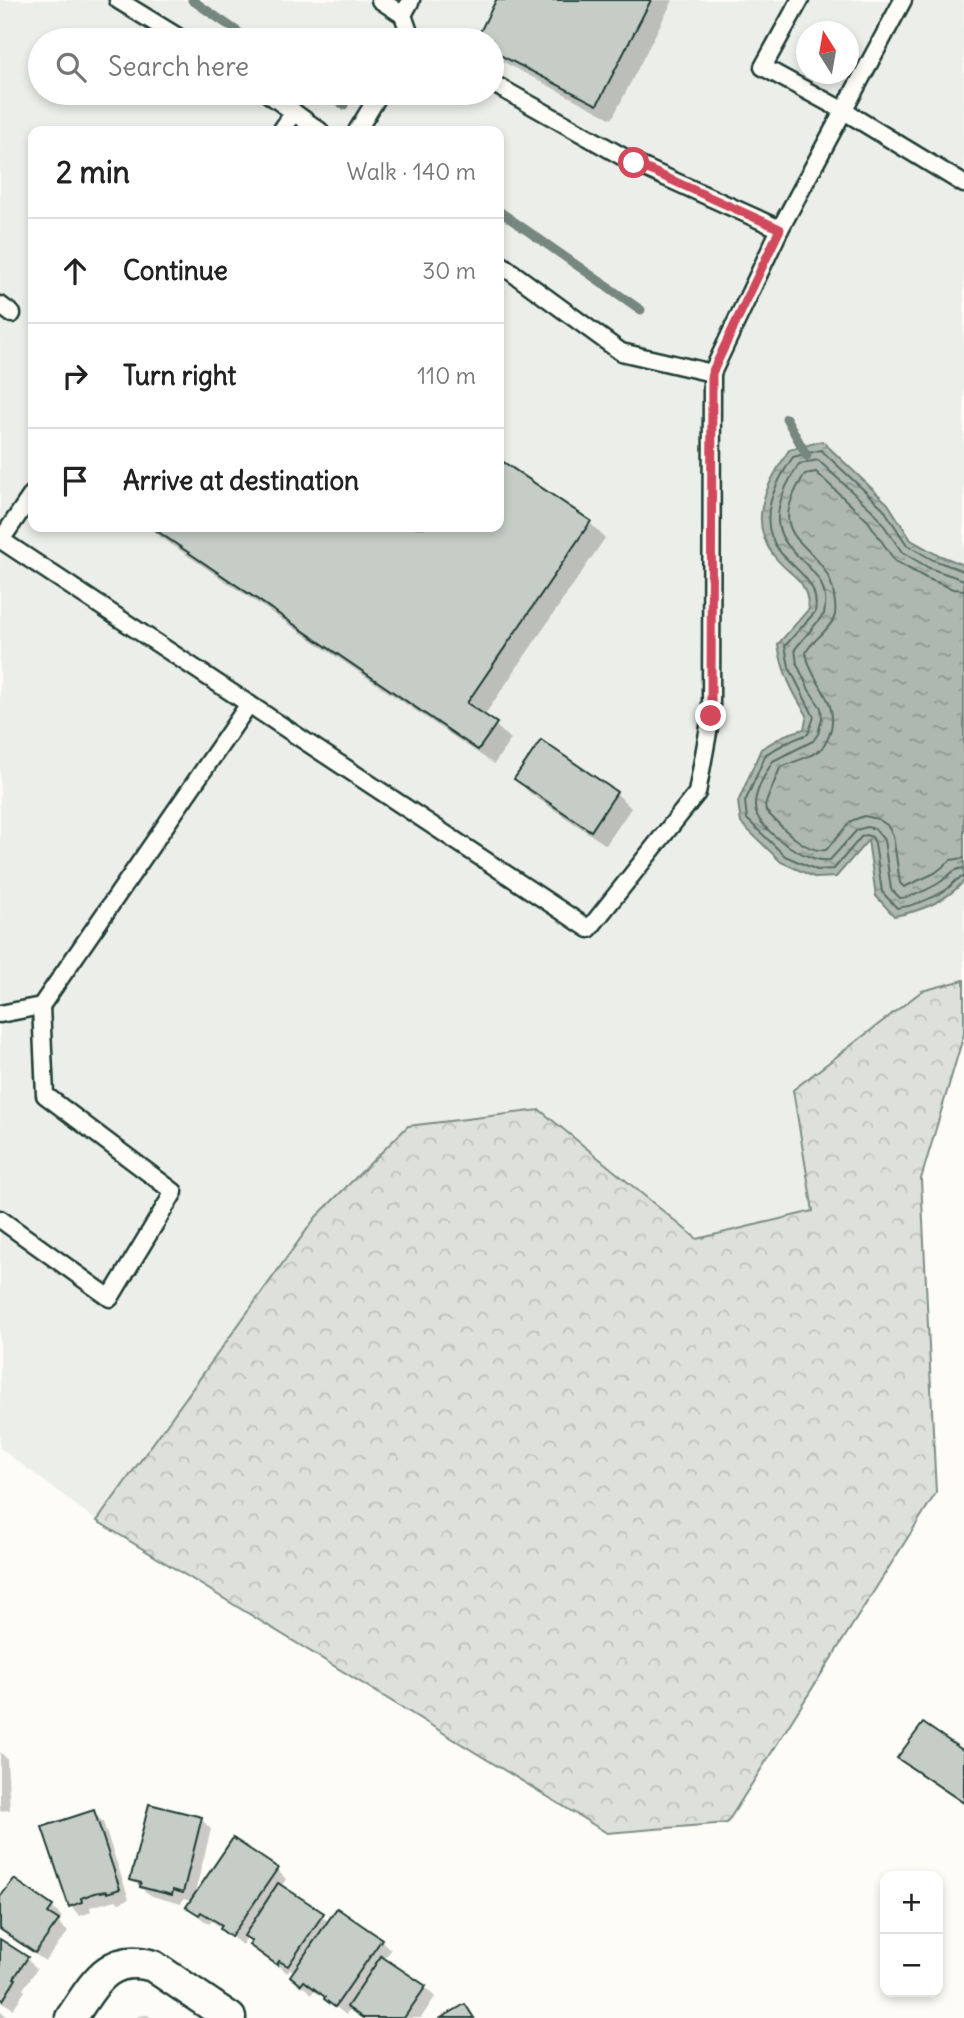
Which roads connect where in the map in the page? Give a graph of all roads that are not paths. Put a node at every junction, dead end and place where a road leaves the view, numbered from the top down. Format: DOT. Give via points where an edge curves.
graph roads {
  1 [pos="118,0"];
  2 [pos="380,0"];
  3 [pos="800,0"];
  4 [pos="903,0"];
  5 [pos="407,7"];
  6 [pos="164,28"];
  7 [pos="410,28"];
  8 [pos="504,90"];
  9 [pos="284,105"];
  10 [pos="373,105"];
  11 [pos="844,111"];
  12 [pos="294,112"];
  13 [pos="284,126"];
  14 [pos="313,126"];
  15 [pos="360,126"];
  16 [pos="964,184"];
  17 [pos="780,229"];
  18 [pos="504,266"];
  19 [pos="712,373"];
  20 [pos="28,500"];
  21 [pos="1,541"];
  22 [pos="249,704"];
  23 [pos="41,1006"];
  24 [pos="0,1014"];
  25 [pos="0,1219"];
  26 [pos="71,2018"];
  27 [pos="230,2018"];
  1 -- 6 [label="lane"];
  2 -- 5 [label="lane"];
  3 -- 11 [label="lane" via="763,67"];
  4 -- 11 [label="lane"];
  5 -- 7 [label="lane"];
  8 -- 17 [label="lane" via="634,163"];
  9 -- 12 [label="lane"];
  10 -- 15 [label="lane"];
  11 -- 16 [label="lane"];
  11 -- 17 [label="lane"];
  12 -- 13 [label="lane"];
  12 -- 14 [label="lane"];
  17 -- 19 [label="lane"];
  18 -- 19 [label="lane" via="621,352"];
  19 -- 22 [label="lane" via="711,716 697,793 589,929"];
  20 -- 21 [label="lane"];
  21 -- 22 [label="lane"];
  22 -- 23 [label="lane"];
  23 -- 24 [label="lane"];
  23 -- 25 [label="lane" via="45,1096 174,1192 110,1298"];
  26 -- 27 [label="street" via="99,1977 125,1962 141,1962"];
}
